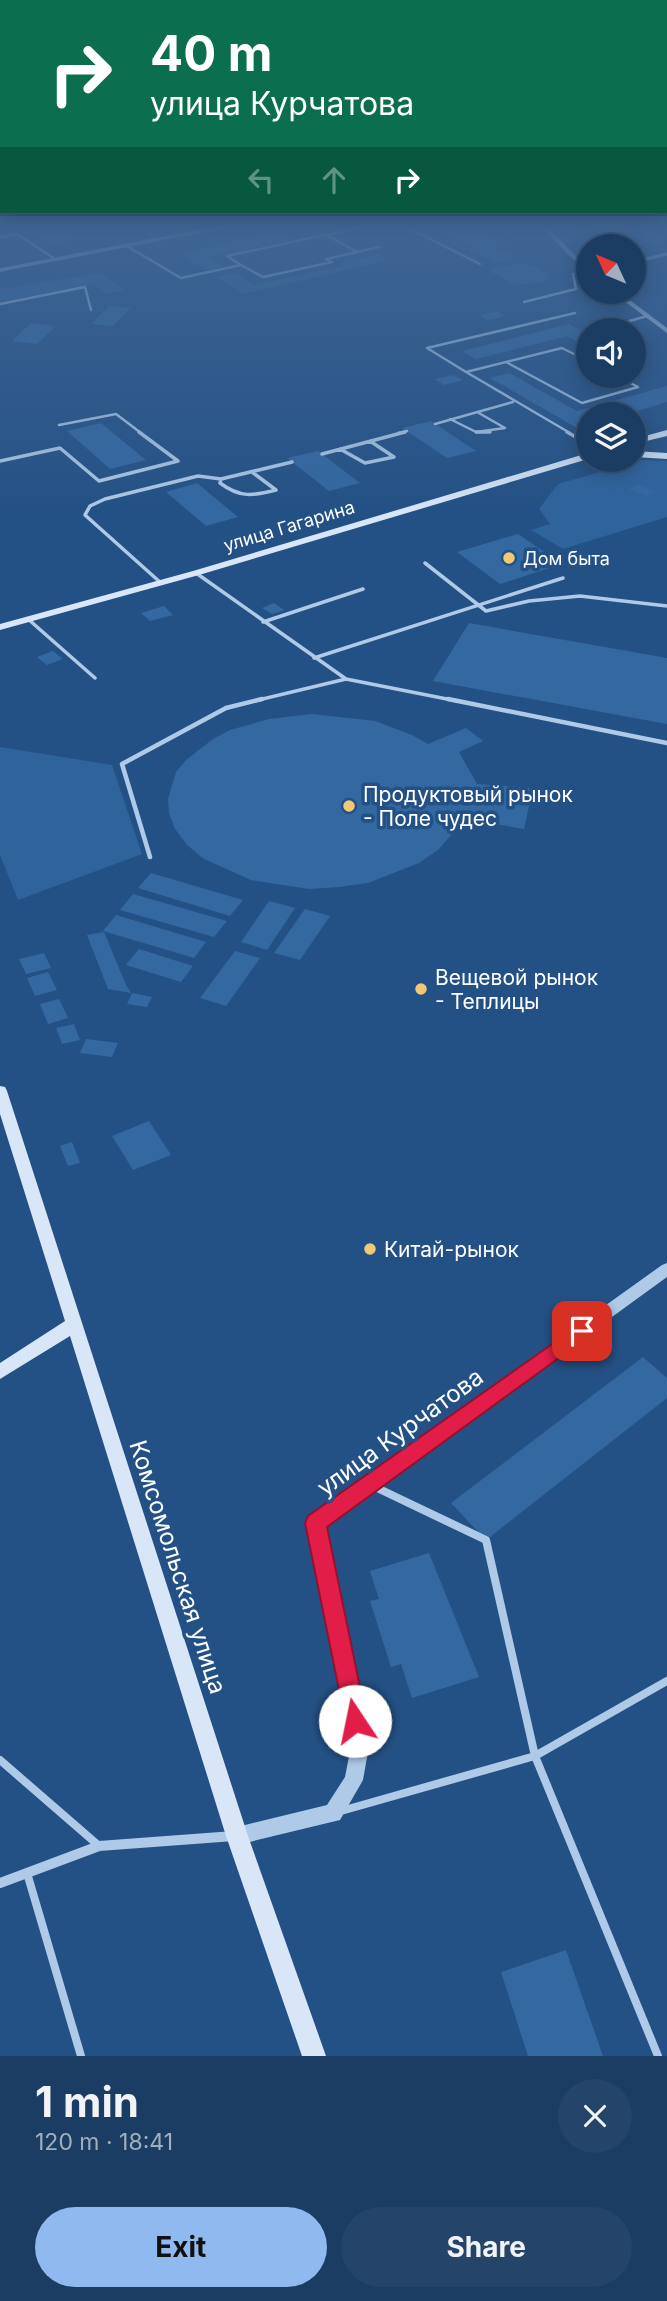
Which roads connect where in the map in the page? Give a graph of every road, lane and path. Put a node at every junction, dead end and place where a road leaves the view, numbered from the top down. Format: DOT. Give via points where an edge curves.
graph roads {
  1 [pos="546,320"];
  2 [pos="652,320"];
  3 [pos="667,331"];
  4 [pos="576,355"];
  5 [pos="506,362"];
  6 [pos="466,372"];
  7 [pos="634,388"];
  8 [pos="513,402"];
  9 [pos="477,412"];
  10 [pos="450,419"];
  11 [pos="435,424"];
  12 [pos="59,425"];
  13 [pos="407,431"];
  14 [pos="667,433"];
  15 [pos="576,437"];
  16 [pos="646,439"];
  17 [pos="370,442"];
  18 [pos="340,449"];
  19 [pos="322,454"];
  20 [pos="646,455"];
  21 [pos="667,456"];
  22 [pos="576,460"];
  23 [pos="0,461"];
  24 [pos="292,462"];
  25 [pos="252,472"];
  26 [pos="221,480"];
  27 [pos="425,564"];
  28 [pos="196,573"];
  29 [pos="563,578"];
  30 [pos="161,583"];
  31 [pos="363,590"];
  32 [pos="478,606"];
  33 [pos="667,606"];
  34 [pos="28,619"];
  35 [pos="264,622"];
  36 [pos="0,627"];
  37 [pos="314,658"];
  38 [pos="95,678"];
  39 [pos="346,679"];
  40 [pos="667,743"];
  41 [pos="150,857"];
  42 [pos="0,1091"];
  43 [pos="667,1269"];
  44 [pos="73,1325"];
  45 [pos="0,1372"];
  46 [pos="369,1485"];
  47 [pos="667,1681"];
  48 [pos="535,1756"];
  49 [pos="0,1760"];
  50 [pos="333,1813"];
  51 [pos="237,1836"];
  52 [pos="99,1846"];
  53 [pos="27,1873"];
  54 [pos="0,1883"];
  55 [pos="81,2056"];
  56 [pos="314,2056"];
  57 [pos="658,2056"];
  1 -- 6 [label="lane" via="427,348"];
  2 -- 3 [label="street"];
  4 -- 5 [label="lane" via="562,348"];
  5 -- 6 [label="lane"];
  5 -- 7 [label="lane" via="582,402"];
  6 -- 8 [label="lane"];
  8 -- 9 [label="lane"];
  8 -- 15 [label="lane"];
  9 -- 10 [label="lane"];
  9 -- 10 [label="lane" via="505,428 484,435"];
  10 -- 11 [label="lane"];
  12 -- 23 [label="lane" via="117,414 178,461 99,481 60,448"];
  13 -- 17 [label="lane"];
  14 -- 16 [label="main road"];
  17 -- 18 [label="lane"];
  17 -- 18 [label="lane" via="394,457 369,465 357,463"];
  18 -- 19 [label="lane"];
  20 -- 21 [label="main road"];
  22 -- 28 [label="main road, улица Гагарина"];
  24 -- 25 [label="lane"];
  25 -- 26 [label="lane"];
  25 -- 26 [label="lane" via="276,490 248,497 235,495"];
  26 -- 30 [label="lane" via="198,476 90,506 85,515"];
  27 -- 32 [label="lane"];
  28 -- 30 [label="main road, улица Гагарина"];
  28 -- 35 [label="lane"];
  29 -- 32 [label="lane"];
  30 -- 34 [label="main road, улица Гагарина"];
  31 -- 35 [label="lane"];
  32 -- 33 [label="lane" via="486,611 580,596"];
  32 -- 37 [label="lane"];
  34 -- 36 [label="main road, улица Гагарина"];
  34 -- 38 [label="lane"];
  35 -- 37 [label="lane"];
  37 -- 39 [label="lane"];
  39 -- 40 [label="lane"];
  39 -- 41 [label="lane" via="226,708 122,764"];
  42 -- 44 [label="main road, Комсомольская улица"];
  43 -- 46 [label="street, улица Курчатова"];
  44 -- 45 [label="main road"];
  44 -- 51 [label="main road, Комсомольская улица"];
  46 -- 48 [label="lane" via="486,1540"];
  46 -- 50 [label="street, улица Курчатова" via="316,1523 360,1746 354,1780"];
  47 -- 48 [label="lane"];
  48 -- 50 [label="lane"];
  48 -- 57 [label="lane"];
  49 -- 52 [label="lane"];
  50 -- 51 [label="street"];
  51 -- 52 [label="street"];
  51 -- 56 [label="main road, Комсомольская улица"];
  52 -- 53 [label="street"];
  53 -- 54 [label="street"];
  53 -- 55 [label="lane"];
}
